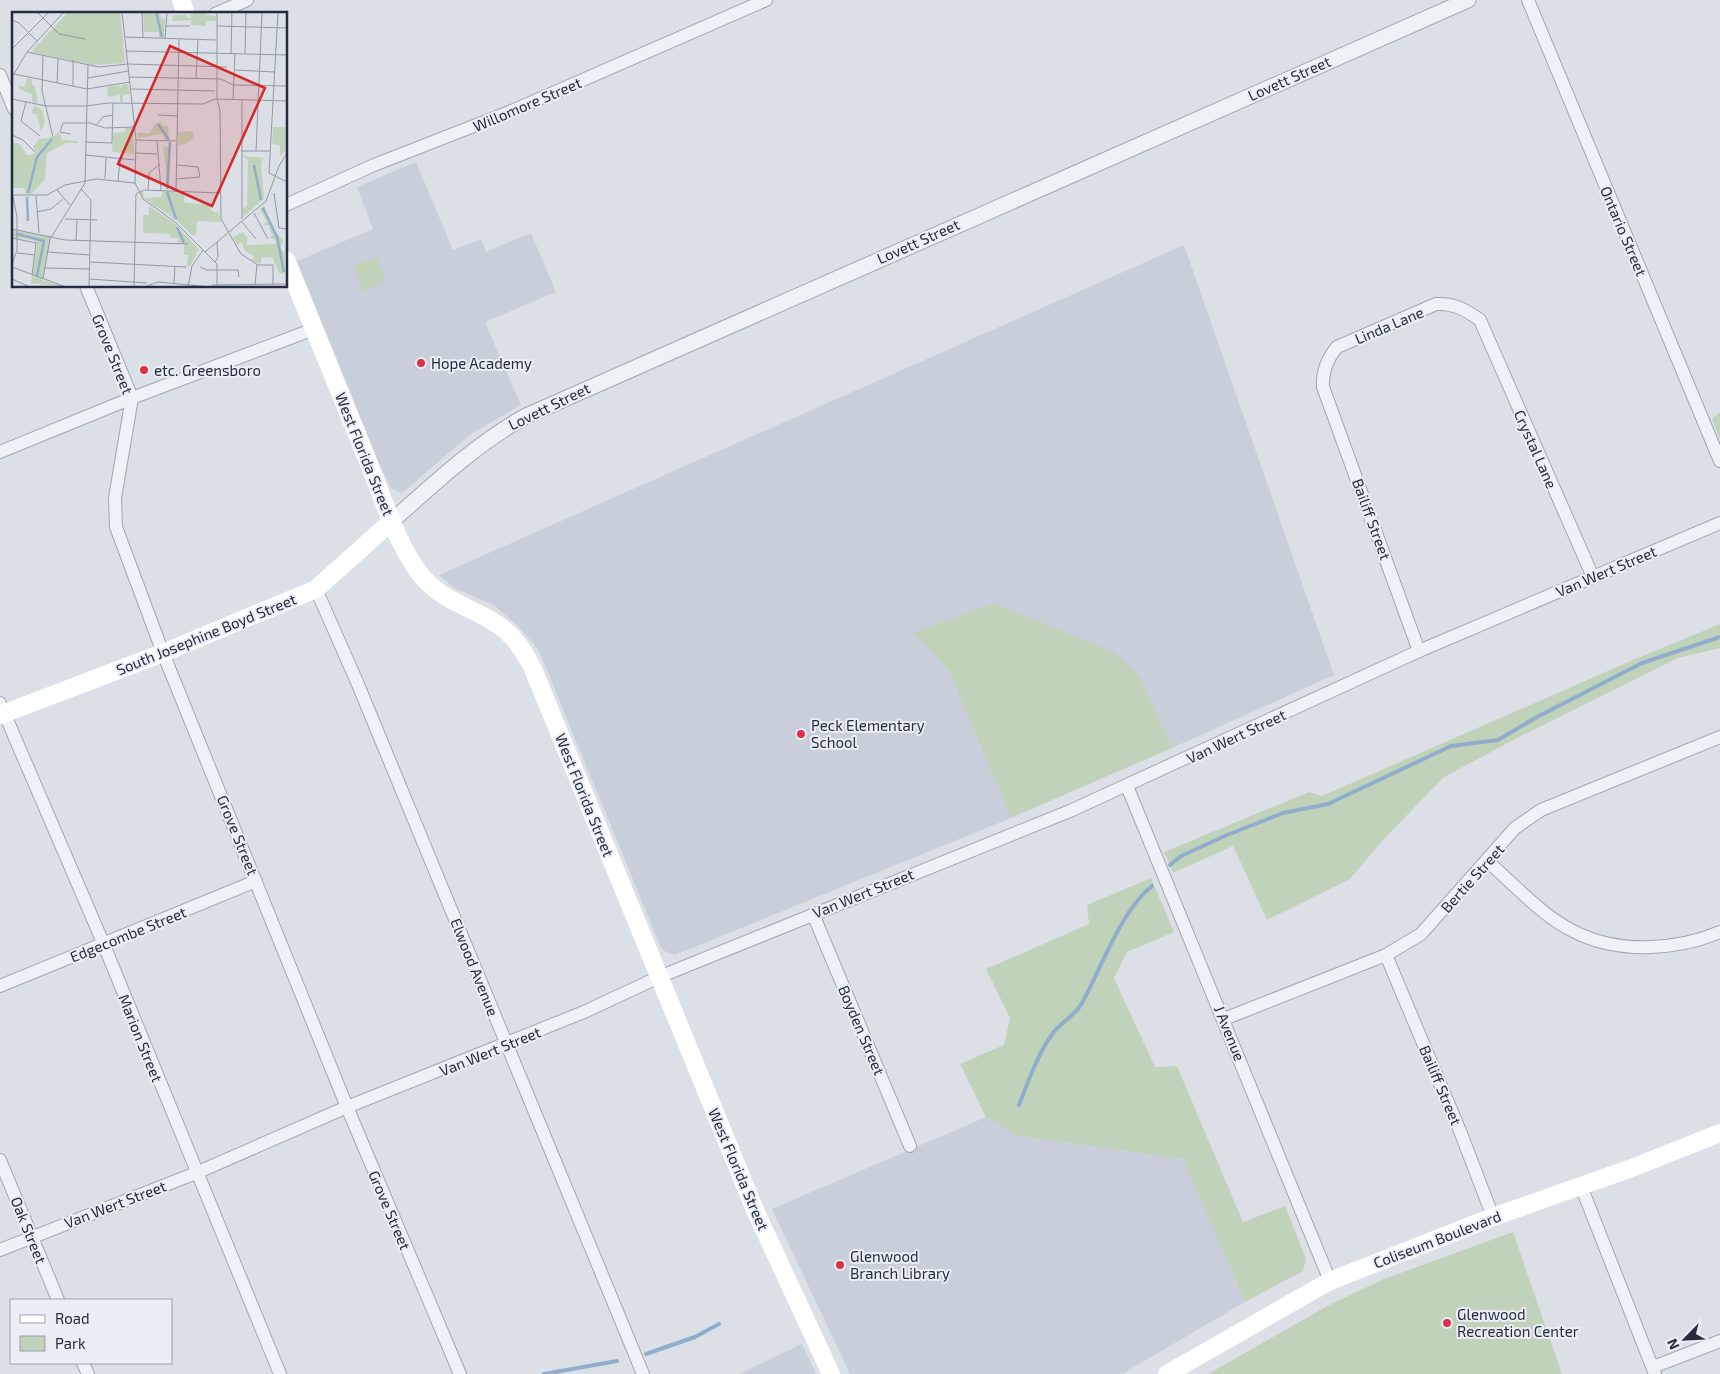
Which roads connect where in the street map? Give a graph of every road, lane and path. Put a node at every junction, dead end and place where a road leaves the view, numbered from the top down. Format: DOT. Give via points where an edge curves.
graph roads {
  1 [pos="181,0"];
  2 [pos="247,0"];
  3 [pos="766,0"];
  4 [pos="1468,0"];
  5 [pos="1528,0"];
  6 [pos="185,12"];
  7 [pos="219,12"];
  8 [pos="0,75"];
  9 [pos="7,92"];
  10 [pos="12,104"];
  11 [pos="288,204"];
  12 [pos="288,265"];
  13 [pos="87,288"];
  14 [pos="1480,320"];
  15 [pos="314,329"];
  16 [pos="1323,387"];
  17 [pos="132,398"];
  18 [pos="0,452"];
  19 [pos="1720,461"];
  20 [pos="392,521"];
  21 [pos="1720,523"];
  22 [pos="1592,577"];
  23 [pos="316,589"];
  24 [pos="1419,651"];
  25 [pos="163,653"];
  26 [pos="1,711"];
  27 [pos="1720,737"];
  28 [pos="1127,786"];
  29 [pos="1487,861"];
  30 [pos="256,881"];
  31 [pos="813,914"];
  32 [pos="1720,932"];
  33 [pos="104,945"];
  34 [pos="1386,955"];
  35 [pos="659,977"];
  36 [pos="0,986"];
  37 [pos="1224,1019"];
  38 [pos="506,1044"];
  39 [pos="347,1107"];
  40 [pos="1720,1133"];
  41 [pos="910,1146"];
  42 [pos="0,1160"];
  43 [pos="196,1173"];
  44 [pos="1581,1186"];
  45 [pos="1493,1217"];
  46 [pos="32,1237"];
  47 [pos="0,1250"];
  48 [pos="1330,1281"];
  49 [pos="58,1299"];
  50 [pos="1720,1341"];
  51 [pos="1654,1371"];
  52 [pos="1176,1372"];
  53 [pos="280,1374"];
  54 [pos="460,1374"];
  55 [pos="643,1374"];
  56 [pos="831,1374"];
  1 -- 6 [label="main road"];
  2 -- 7 [label="street"];
  3 -- 11 [label="street, Willomore Street"];
  4 -- 20 [label="street, Lovett Street" via="526,416 465,456"];
  5 -- 19 [label="street, Ontario Street"];
  8 -- 9 [label="street"];
  9 -- 10 [label="street"];
  12 -- 15 [label="main road, West Florida Street"];
  13 -- 17 [label="street, Grove Street"];
  14 -- 16 [label="street, Linda Lane" via="1448,303 1436,304 1337,347 1325,365"];
  14 -- 22 [label="street, Crystal Lane"];
  15 -- 17 [label="street"];
  15 -- 20 [label="main road, West Florida Street"];
  16 -- 24 [label="street, Bailiff Street"];
  17 -- 18 [label="street"];
  17 -- 25 [label="street, Grove Street" via="114,498 116,527"];
  20 -- 23 [label="main road, South Josephine Boyd Street"];
  20 -- 35 [label="main road, West Florida Street" via="411,560 435,590 502,627 528,659"];
  21 -- 22 [label="street, Van Wert Street"];
  22 -- 24 [label="street, Van Wert Street"];
  23 -- 25 [label="main road, South Josephine Boyd Street"];
  23 -- 38 [label="street, Elwood Avenue" via="358,682"];
  24 -- 28 [label="street, Van Wert Street"];
  25 -- 26 [label="main road, South Josephine Boyd Street"];
  25 -- 30 [label="street, Grove Street"];
  26 -- 33 [label="street, Marion Street"];
  27 -- 29 [label="street, Bertie Street" via="1542,810 1516,828"];
  28 -- 31 [label="street, Van Wert Street"];
  28 -- 37 [label="street, J Avenue"];
  29 -- 32 [label="street" via="1571,930 1599,943 1667,947"];
  29 -- 34 [label="street, Bertie Street" via="1421,934"];
  30 -- 33 [label="street, Edgecombe Street"];
  30 -- 39 [label="street, Grove Street"];
  31 -- 35 [label="street, Van Wert Street"];
  31 -- 41 [label="street, Boyden Street"];
  33 -- 36 [label="street, Edgecombe Street"];
  33 -- 43 [label="street, Marion Street"];
  34 -- 37 [label="street, Bertie Street"];
  34 -- 45 [label="street, Bailiff Street"];
  35 -- 38 [label="street, Van Wert Street"];
  35 -- 56 [label="main road, West Florida Street" via="755,1210"];
  37 -- 48 [label="street, J Avenue"];
  38 -- 39 [label="street, Van Wert Street"];
  38 -- 55 [label="street, Elwood Avenue"];
  39 -- 43 [label="street, Van Wert Street"];
  39 -- 54 [label="street, Grove Street"];
  40 -- 44 [label="main road, Coliseum Boulevard"];
  42 -- 46 [label="street, Oak Street"];
  43 -- 46 [label="street, Van Wert Street"];
  43 -- 53 [label="street, Marion Street"];
  44 -- 45 [label="main road, Coliseum Boulevard"];
  44 -- 51 [label="street"];
  45 -- 48 [label="main road, Coliseum Boulevard"];
  46 -- 47 [label="street, Van Wert Street"];
  46 -- 49 [label="street, Oak Street"];
  48 -- 52 [label="main road, Coliseum Boulevard"];
  50 -- 51 [label="street"];
}
